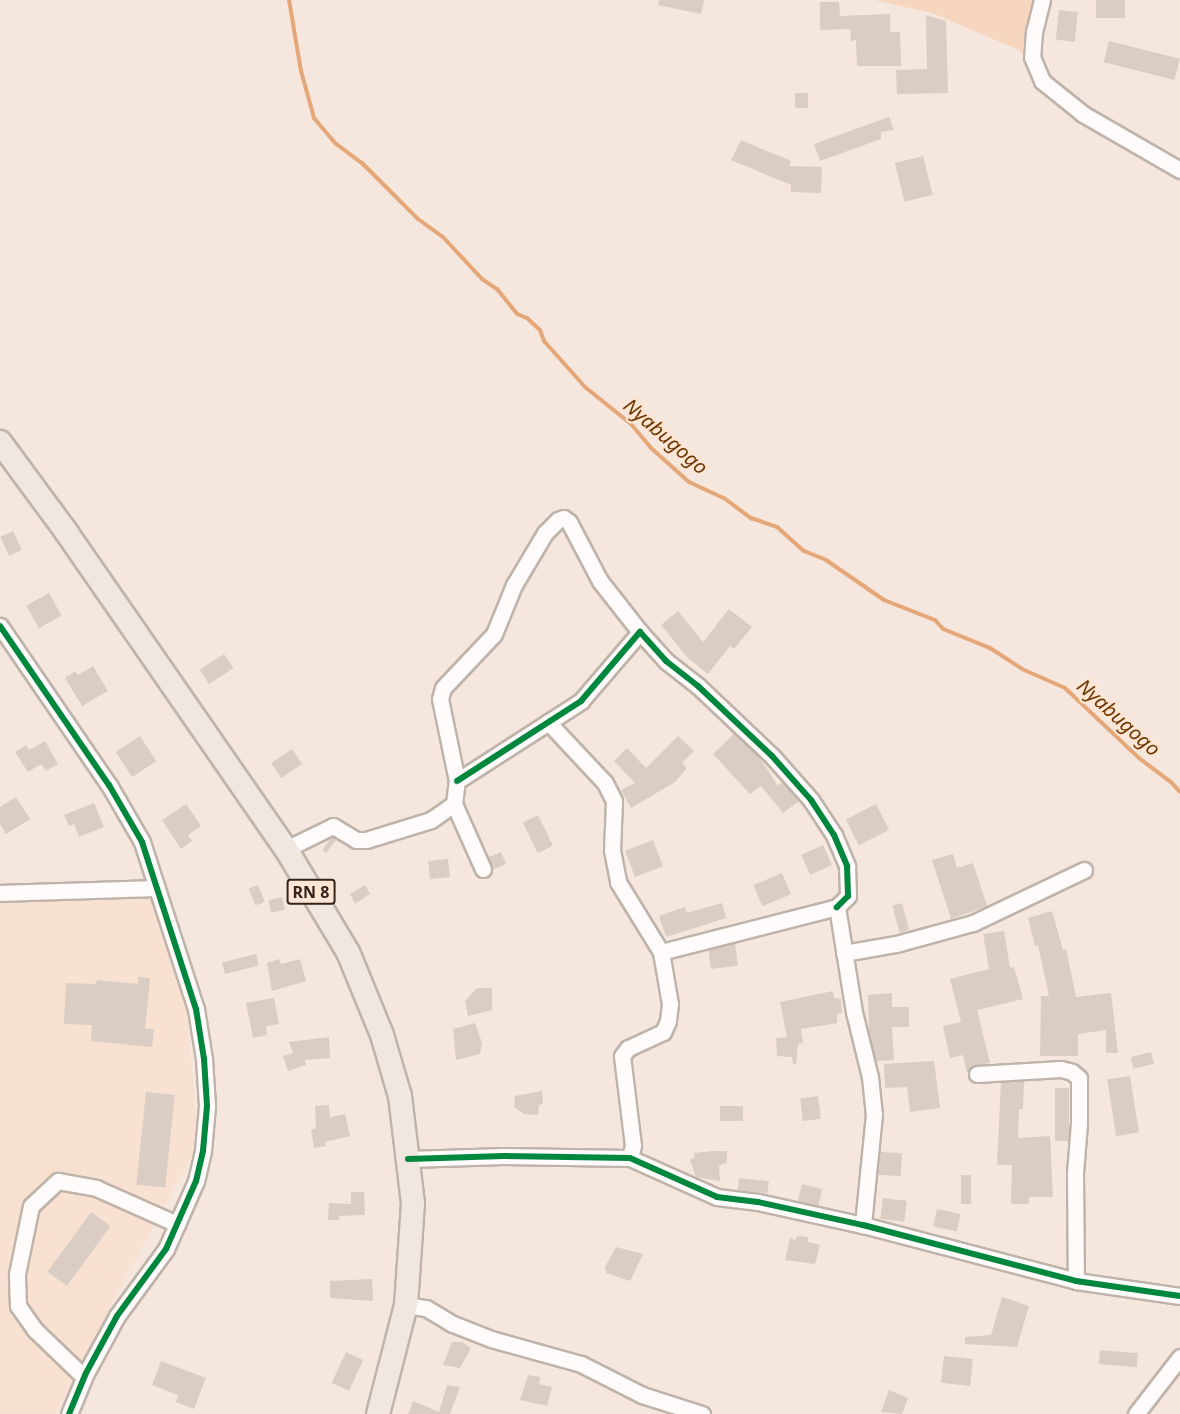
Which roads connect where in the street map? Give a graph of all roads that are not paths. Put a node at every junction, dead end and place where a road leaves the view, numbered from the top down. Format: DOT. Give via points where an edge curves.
graph roads {
  1 [pos="1042,0"];
  2 [pos="1180,170"];
  3 [pos="0,442"];
  4 [pos="0,626"];
  5 [pos="640,632"];
  6 [pos="548,722"];
  7 [pos="456,781"];
  8 [pos="454,804"];
  9 [pos="286,849"];
  10 [pos="483,869"];
  11 [pos="1084,870"];
  12 [pos="157,888"];
  13 [pos="0,893"];
  14 [pos="837,907"];
  15 [pos="661,952"];
  16 [pos="844,953"];
  17 [pos="977,1074"];
  18 [pos="630,1158"];
  19 [pos="408,1159"];
  20 [pos="177,1224"];
  21 [pos="863,1225"];
  22 [pos="1076,1281"];
  23 [pos="1180,1296"];
  24 [pos="406,1305"];
  25 [pos="1180,1357"];
  26 [pos="84,1377"];
  27 [pos="69,1414"];
  28 [pos="378,1414"];
  29 [pos="702,1414"];
  30 [pos="1136,1414"];
  1 -- 2 [label="street" via="1032,57 1042,81 1083,114"];
  3 -- 9 [label="main road, RN 8"];
  4 -- 12 [label="street" via="110,785 142,842"];
  5 -- 6 [label="street" via="581,701"];
  5 -- 7 [label="street" via="600,581 569,522 564,518 558,520 545,533 514,585 494,634 442,688 440,699"];
  5 -- 14 [label="street" via="666,661 772,756 811,800 834,835 847,866 850,890"];
  6 -- 7 [label="street"];
  6 -- 15 [label="street" via="605,783 614,801 612,850 618,882"];
  7 -- 8 [label="street"];
  8 -- 9 [label="street" via="431,820 366,840 356,840 333,826"];
  8 -- 10 [label="street"];
  9 -- 19 [label="main road, RN 8" via="348,952 382,1035 400,1096"];
  11 -- 16 [label="street" via="973,923 897,944"];
  12 -- 13 [label="street"];
  12 -- 20 [label="street" via="196,1009 207,1106 196,1181"];
  14 -- 15 [label="street"];
  14 -- 16 [label="street"];
  15 -- 18 [label="street" via="668,1021 663,1032 628,1048 622,1056 633,1145"];
  16 -- 21 [label="street" via="874,1114"];
  17 -- 22 [label="street" via="1061,1069 1079,1078"];
  18 -- 19 [label="street"];
  18 -- 21 [label="street" via="717,1197"];
  19 -- 24 [label="main road, RN 8" via="412,1203"];
  20 -- 26 [label="street" via="166,1249 117,1316"];
  20 -- 26 [label="street" via="96,1188 58,1181 31,1206 17,1274 18,1306 35,1330"];
  21 -- 22 [label="street"];
  22 -- 23 [label="street"];
  24 -- 28 [label="main road, RN 8"];
  24 -- 29 [label="street" via="426,1308 491,1339 581,1364 642,1395"];
  25 -- 30 [label="street"];
  26 -- 27 [label="street"];
}
